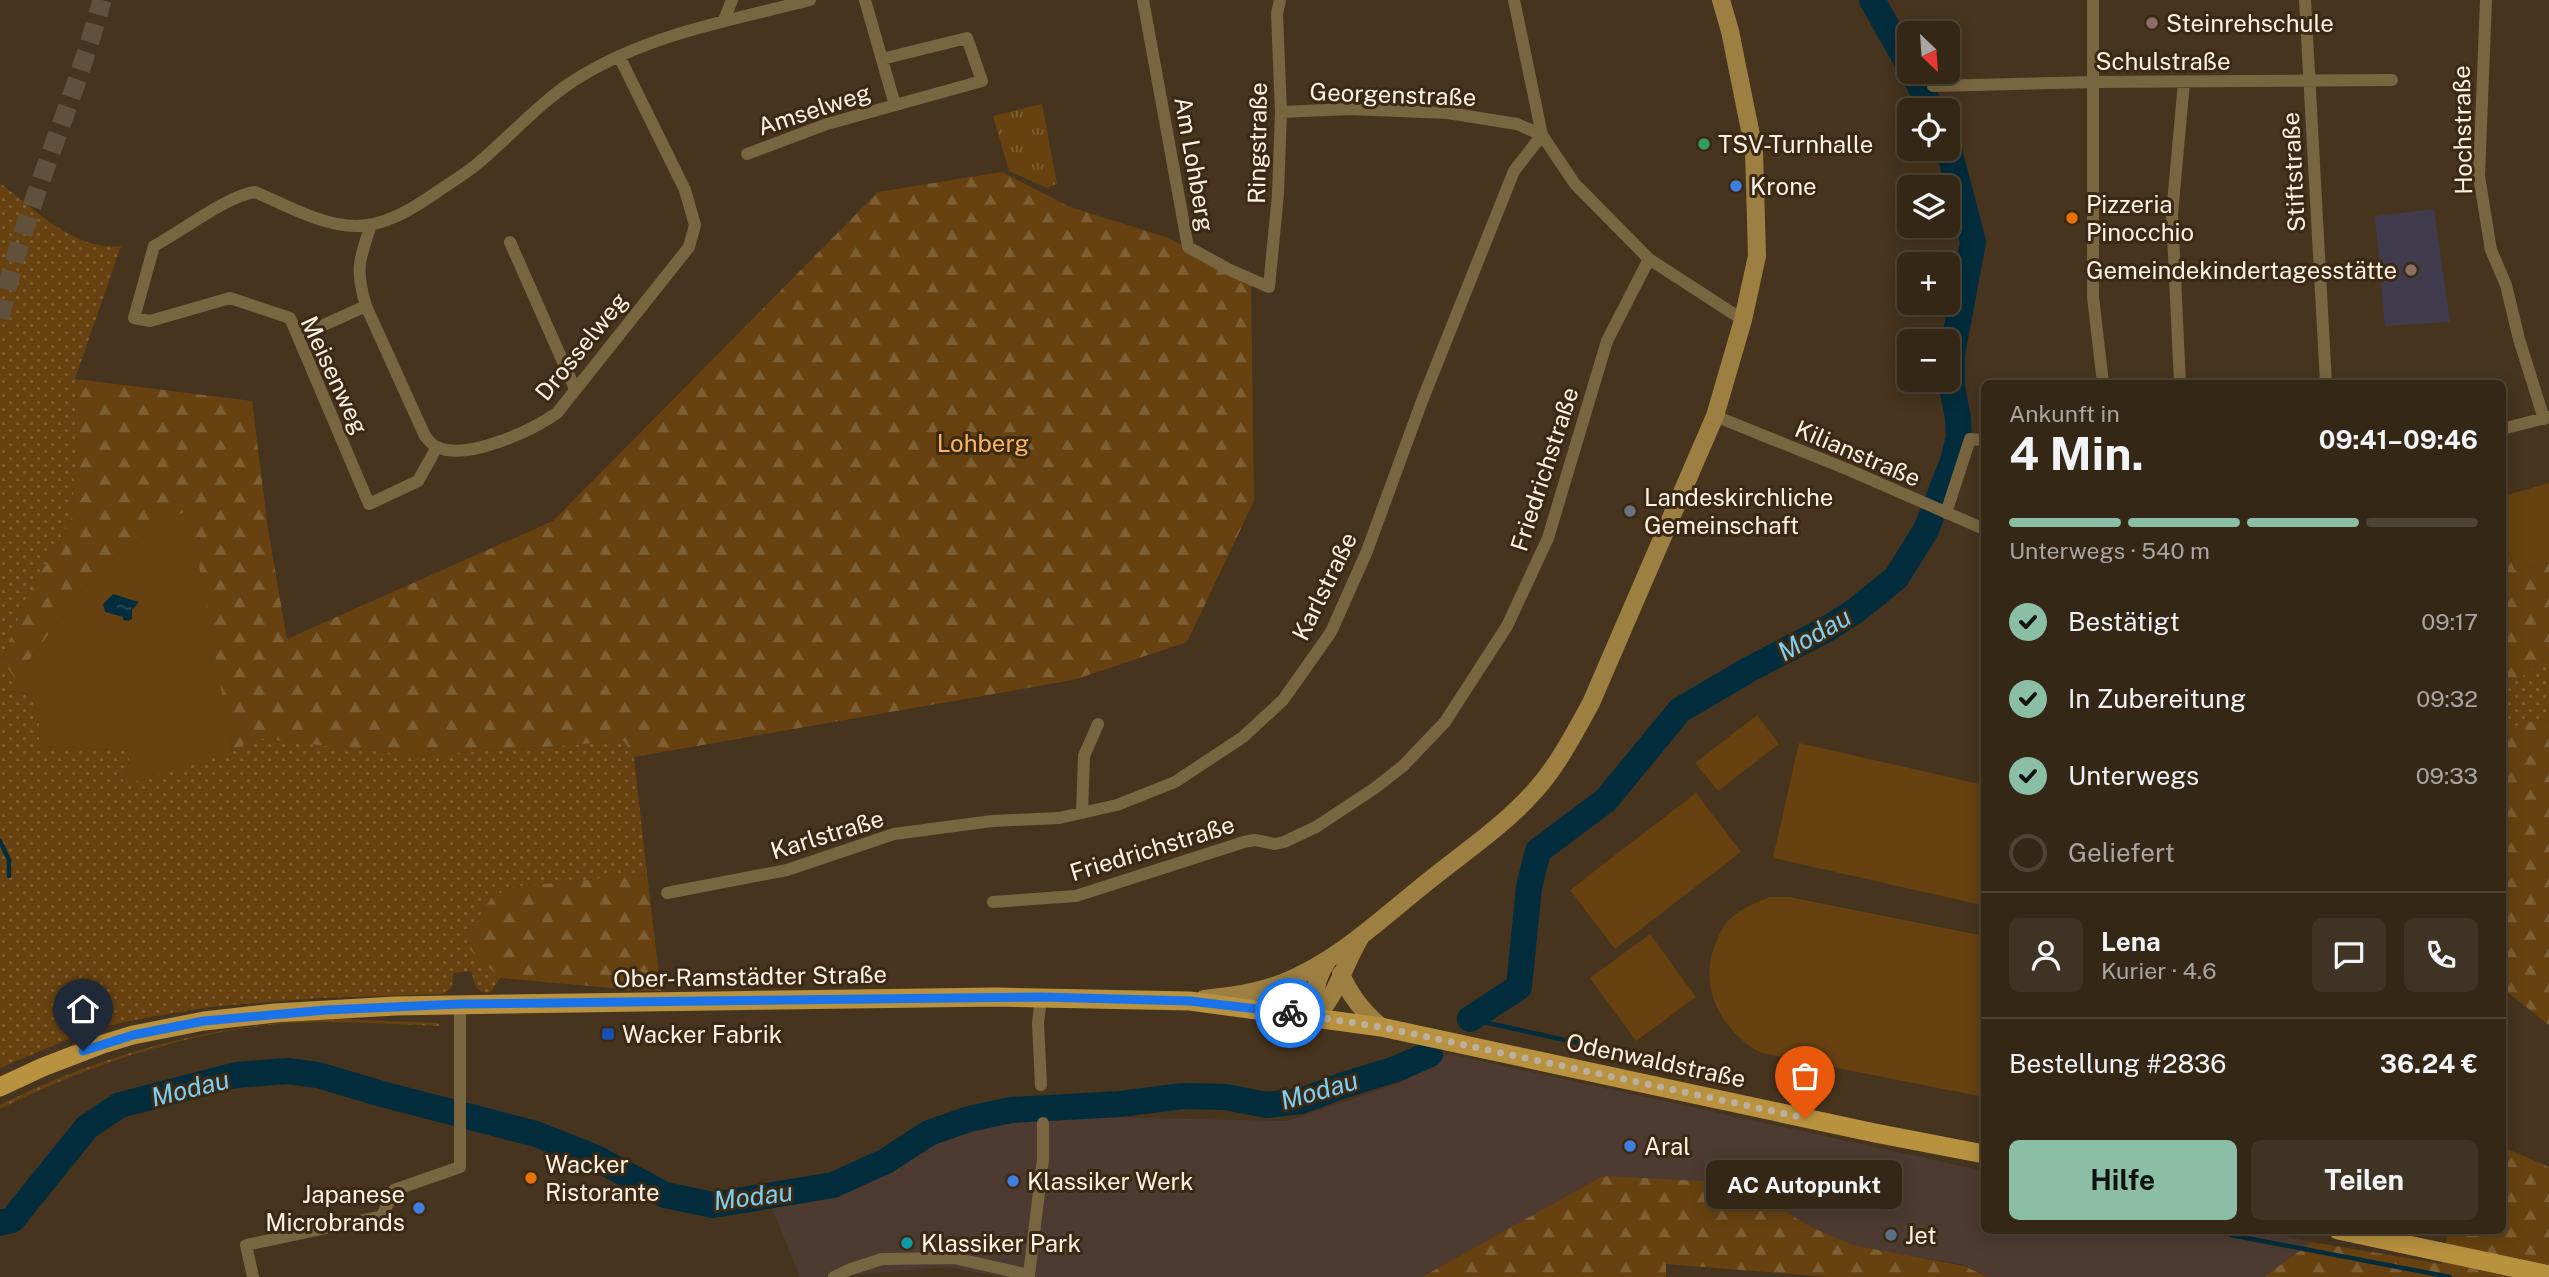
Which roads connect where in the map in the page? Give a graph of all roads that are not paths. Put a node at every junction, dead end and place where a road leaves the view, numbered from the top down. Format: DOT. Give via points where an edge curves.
graph roads {
  1 [pos="732,0"];
  2 [pos="810,0"];
  3 [pos="865,0"];
  4 [pos="1143,0"];
  5 [pos="1280,0"];
  6 [pos="1514,0"];
  7 [pos="1721,0"];
  8 [pos="2093,0"];
  9 [pos="2305,0"];
  10 [pos="2486,0"];
  11 [pos="724,20"];
  12 [pos="619,55"];
  13 [pos="882,58"];
  14 [pos="2392,80"];
  15 [pos="2308,81"];
  16 [pos="2095,82"];
  17 [pos="2184,82"];
  18 [pos="1933,86"];
  19 [pos="895,105"];
  20 [pos="1281,112"];
  21 [pos="1542,135"];
  22 [pos="747,154"];
  23 [pos="371,225"];
  24 [pos="510,242"];
  25 [pos="1649,259"];
  26 [pos="1269,287"];
  27 [pos="366,306"];
  28 [pos="1743,320"];
  29 [pos="299,336"];
  30 [pos="2103,380"];
  31 [pos="2180,380"];
  32 [pos="2326,380"];
  33 [pos="575,389"];
  34 [pos="1715,416"];
  35 [pos="2547,418"];
  36 [pos="2506,428"];
  37 [pos="1981,440"];
  38 [pos="437,447"];
  39 [pos="1946,513"];
  40 [pos="1981,528"];
  41 [pos="1098,724"];
  42 [pos="1082,813"];
  43 [pos="667,893"];
  44 [pos="993,902"];
  45 [pos="1364,932"];
  46 [pos="1331,957"];
  47 [pos="1341,974"];
  48 [pos="1041,997"];
  49 [pos="1190,1001"];
  50 [pos="460,1004"];
  51 [pos="1316,1016"];
  52 [pos="1381,1027"];
  53 [pos="103,1044"];
  54 [pos="0,1074"];
  55 [pos="1041,1085"];
  56 [pos="0,1087"];
  57 [pos="1043,1123"];
  58 [pos="1981,1153"];
  59 [pos="2357,1234"];
  60 [pos="2549,1275"];
  61 [pos="253,1277"];
  62 [pos="834,1277"];
  1 -- 11 [label="street"];
  2 -- 11 [label="street"];
  3 -- 13 [label="street, Amselweg"];
  4 -- 26 [label="street, Am Lohberg" via="1188,247"];
  5 -- 20 [label="street, Ringstraße"];
  6 -- 21 [label="street"];
  7 -- 28 [label="main road, Ober-Ramstädter Straße" via="1754,150 1757,256"];
  8 -- 16 [label="street"];
  9 -- 15 [label="street, Stiftstraße"];
  10 -- 35 [label="street, Hochstraße" via="2479,176 2491,250"];
  11 -- 12 [label="street"];
  12 -- 23 [label="street" via="550,98 476,165 426,200"];
  12 -- 33 [label="street, Drosselweg" via="685,190 695,225 689,247"];
  13 -- 19 [label="street, Amselweg"];
  13 -- 19 [label="street, Amselweg" via="967,38 982,81"];
  14 -- 15 [label="street, Schulstraße"];
  15 -- 17 [label="street, Schulstraße"];
  15 -- 32 [label="street, Stiftstraße"];
  16 -- 17 [label="street, Schulstraße"];
  16 -- 18 [label="street, Schulstraße"];
  16 -- 30 [label="street" via="2093,297"];
  17 -- 31 [label="street" via="2172,214"];
  19 -- 22 [label="street, Amselweg"];
  20 -- 21 [label="street, Georgenstraße" via="1448,113 1517,124"];
  20 -- 26 [label="street, Ringstraße"];
  21 -- 25 [label="street" via="1575,184"];
  21 -- 42 [label="street, Karlstraße" via="1514,171 1367,551 1331,632 1283,700 1243,737 1175,782"];
  23 -- 27 [label="street" via="359,261"];
  23 -- 29 [label="street, Meisenweg" via="340,224 256,192 154,246 134,318 150,321 230,298 290,318"];
  24 -- 33 [label="street"];
  25 -- 28 [label="street"];
  25 -- 44 [label="street, Friedrichstraße" via="1607,341 1548,538 1507,626 1445,722 1403,766 1347,808 1284,842 1244,842 1076,896"];
  27 -- 29 [label="street"];
  27 -- 38 [label="street" via="425,436"];
  28 -- 34 [label="main road, Ober-Ramstädter Straße"];
  29 -- 38 [label="street, Meisenweg" via="369,504 418,481"];
  33 -- 38 [label="street, Drosselweg" via="544,422 475,449"];
  34 -- 39 [label="street, Kilianstraße"];
  34 -- 45 [label="main road, Ober-Ramstädter Straße" via="1591,703 1555,765 1504,821"];
  35 -- 36 [label="street"];
  37 -- 39 [label="street" via="1970,439"];
  39 -- 40 [label="street, Kilianstraße"];
  41 -- 42 [label="street" via="1084,756"];
  42 -- 43 [label="street, Karlstraße" via="894,834 788,870"];
  45 -- 46 [label="main road, Ober-Ramstädter Straße"];
  45 -- 47 [label="main road, Ober-Ramstädter Straße"];
  46 -- 49 [label="main road, Ober-Ramstädter Straße" via="1252,993"];
  46 -- 51 [label="main road, Ober-Ramstädter Straße" via="1315,985"];
  47 -- 51 [label="main road, Ober-Ramstädter Straße" via="1334,996"];
  47 -- 52 [label="main road" via="1359,1006"];
  48 -- 49 [label="main road, Ober-Ramstädter Straße"];
  48 -- 50 [label="main road, Ober-Ramstädter Straße"];
  48 -- 55 [label="street"];
  49 -- 51 [label="main road, Ober-Ramstädter Straße"];
  50 -- 53 [label="main road, Ober-Ramstädter Straße" via="204,1021"];
  50 -- 61 [label="street" via="460,1167 394,1190 382,1216 246,1245"];
  51 -- 52 [label="main road, Odenwaldstraße"];
  52 -- 58 [label="main road, Odenwaldstraße"];
  53 -- 54 [label="main road" via="52,1051"];
  53 -- 56 [label="main road, Ober-Ramstädter Straße"];
  57 -- 62 [label="street" via="1029,1275 954,1258 882,1259"];
  59 -- 60 [label="main road"];
}
